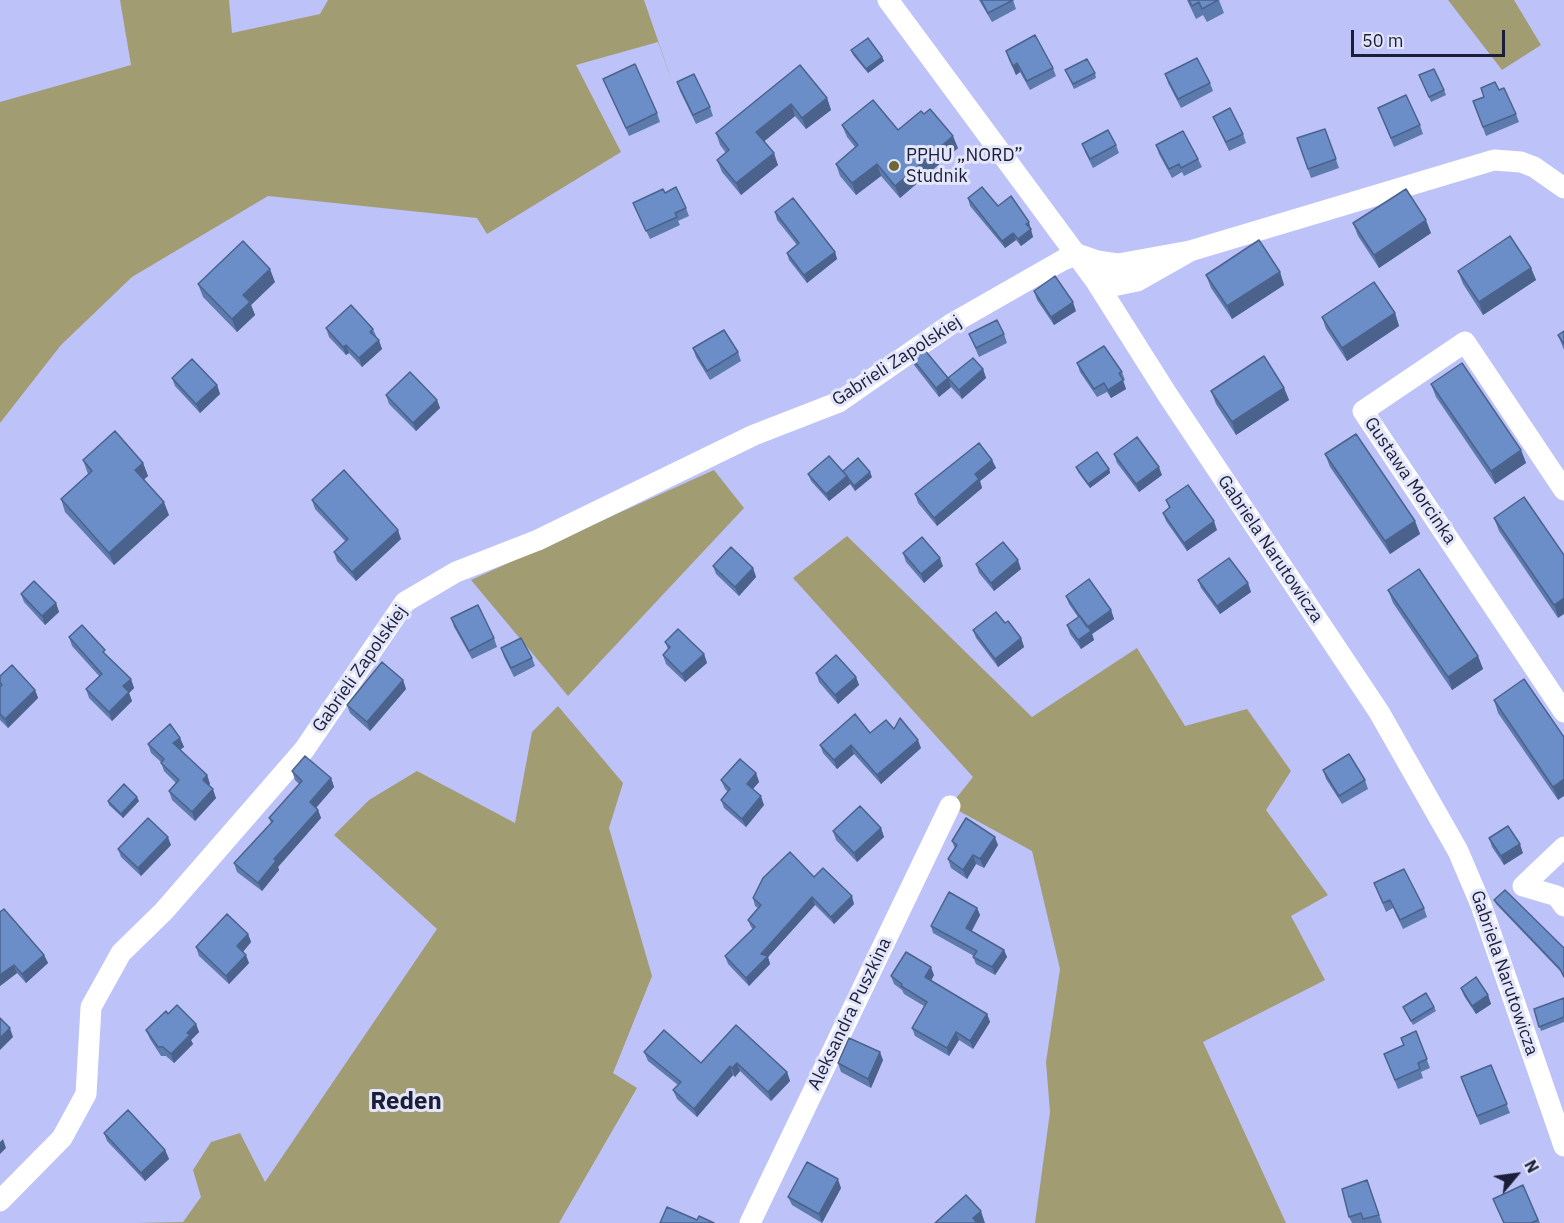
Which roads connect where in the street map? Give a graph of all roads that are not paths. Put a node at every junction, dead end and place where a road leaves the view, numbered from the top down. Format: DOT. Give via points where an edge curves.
graph roads {
  1 [pos="888,0"];
  2 [pos="1564,188"];
  3 [pos="1190,251"];
  4 [pos="1077,254"];
  5 [pos="1118,264"];
  6 [pos="1095,280"];
  7 [pos="1137,281"];
  8 [pos="1119,319"];
  9 [pos="1564,490"];
  10 [pos="1564,712"];
  11 [pos="950,806"];
  12 [pos="1564,847"];
  13 [pos="1564,906"];
  14 [pos="1564,1146"];
  15 [pos="0,1201"];
  16 [pos="750,1223"];
  1 -- 4 [label="street, Gabriela Narutowicza"];
  2 -- 3 [label="street" via="1534,166 1494,160"];
  3 -- 5 [label="street"];
  3 -- 7 [label="street"];
  4 -- 5 [label="street"];
  4 -- 6 [label="street, Gabriela Narutowicza"];
  4 -- 15 [label="street, Gabrieli Zapolskiej" via="951,324 839,402 754,435 538,540 456,572 405,602 304,750 164,910 121,952 91,1007 86,1094 62,1138"];
  5 -- 6 [label="street"];
  6 -- 7 [label="street" via="1113,286"];
  6 -- 8 [label="street, Gabriela Narutowicza"];
  7 -- 8 [label="street" via="1123,301"];
  8 -- 14 [label="street, Gabriela Narutowicza" via="1379,712 1458,851 1504,965"];
  9 -- 10 [label="street, Gustawa Morcinka" via="1465,342 1363,411"];
  11 -- 16 [label="street, Aleksandra Puszkina"];
  12 -- 13 [label="street" via="1523,886 1557,896"];
}
